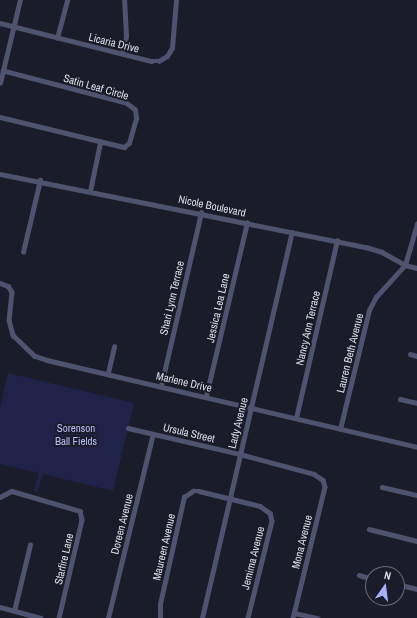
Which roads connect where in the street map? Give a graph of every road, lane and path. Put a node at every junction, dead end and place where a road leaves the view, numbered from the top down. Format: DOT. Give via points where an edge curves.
graph roads {
  1 [pos="20,0"];
  2 [pos="67,0"];
  3 [pos="124,0"];
  4 [pos="176,0"];
  5 [pos="0,23"];
  6 [pos="14,27"];
  7 [pos="57,38"];
  8 [pos="122,54"];
  9 [pos="3,71"];
  10 [pos="0,83"];
  11 [pos="0,117"];
  12 [pos="100,143"];
  13 [pos="0,174"];
  14 [pos="40,180"];
  15 [pos="90,190"];
  16 [pos="201,213"];
  17 [pos="247,223"];
  18 [pos="417,224"];
  19 [pos="292,232"];
  20 [pos="337,241"];
  21 [pos="23,252"];
  22 [pos="405,265"];
  23 [pos="417,268"];
  24 [pos="0,283"];
  25 [pos="114,347"];
  26 [pos="410,354"];
  27 [pos="417,356"];
  28 [pos="108,373"];
  29 [pos="161,386"];
  30 [pos="206,396"];
  31 [pos="400,399"];
  32 [pos="417,403"];
  33 [pos="251,408"];
  34 [pos="296,418"];
  35 [pos="128,428"];
  36 [pos="340,429"];
  37 [pos="153,434"];
  38 [pos="417,447"];
  39 [pos="240,454"];
  40 [pos="314,474"];
  41 [pos="382,487"];
  42 [pos="417,495"];
  43 [pos="0,497"];
  44 [pos="230,498"];
  45 [pos="369,529"];
  46 [pos="417,540"];
  47 [pos="30,545"];
  48 [pos="359,575"];
  49 [pos="365,577"];
  50 [pos="405,586"];
  51 [pos="417,589"];
  52 [pos="0,607"];
  53 [pos="14,611"];
  54 [pos="294,616"];
  55 [pos="41,618"];
  56 [pos="59,618"];
  57 [pos="108,618"];
  58 [pos="160,618"];
  59 [pos="202,618"];
  60 [pos="248,618"];
  61 [pos="317,618"];
  1 -- 6 [label="street"];
  2 -- 7 [label="street"];
  3 -- 8 [label="street" via="126,36"];
  4 -- 8 [label="street, Licaria Drive" via="174,35 167,56 151,61"];
  5 -- 6 [label="street, Licaria Drive"];
  6 -- 7 [label="street, Licaria Drive"];
  6 -- 9 [label="street"];
  7 -- 8 [label="street, Licaria Drive"];
  9 -- 10 [label="street"];
  9 -- 12 [label="street, Satin Leaf Circle" via="131,106 136,118 129,143 124,147"];
  11 -- 12 [label="street, Satin Leaf Circle"];
  12 -- 15 [label="street"];
  13 -- 14 [label="street, Nicole Boulevard"];
  14 -- 15 [label="street, Nicole Boulevard"];
  14 -- 21 [label="street"];
  15 -- 16 [label="street, Nicole Boulevard"];
  16 -- 17 [label="street, Nicole Boulevard"];
  16 -- 29 [label="street, Shari Lynn Terrace"];
  17 -- 19 [label="street, Nicole Boulevard"];
  17 -- 30 [label="street, Jessica Lea Lane"];
  18 -- 22 [label="street, Lauren Beth Avenue"];
  19 -- 20 [label="street, Nicole Boulevard"];
  19 -- 33 [label="street, Lady Avenue"];
  20 -- 22 [label="street, Nicole Boulevard" via="382,252"];
  20 -- 34 [label="street, Nancy Ann Terrace"];
  22 -- 23 [label="street, Nicole Boulevard"];
  22 -- 36 [label="street, Lauren Beth Avenue" via="376,298 369,310"];
  24 -- 28 [label="street, Marlene Drive" via="8,286 12,292 9,320 13,335 35,356"];
  25 -- 28 [label="street"];
  26 -- 27 [label="street"];
  28 -- 29 [label="street, Marlene Drive"];
  29 -- 30 [label="street, Marlene Drive"];
  30 -- 33 [label="street, Marlene Drive"];
  31 -- 32 [label="street"];
  33 -- 34 [label="street, Marlene Drive"];
  33 -- 39 [label="street, Lady Avenue"];
  34 -- 36 [label="street, Marlene Drive"];
  35 -- 37 [label="street, Ursula Street"];
  36 -- 38 [label="street, Marlene Drive"];
  37 -- 39 [label="street, Ursula Street"];
  37 -- 57 [label="street, Doreen Avenue"];
  39 -- 40 [label="street, Ursula Street"];
  39 -- 44 [label="street, Lady Avenue"];
  40 -- 54 [label="street, Mona Avenue" via="323,480 325,488"];
  41 -- 42 [label="street"];
  43 -- 56 [label="street, Starfire Lane" via="12,492 80,511 82,520"];
  44 -- 58 [label="street, Maureen Avenue" via="199,491 193,491 184,497 160,604"];
  44 -- 59 [label="street, Lady Avenue"];
  44 -- 60 [label="street, Jemima Avenue" via="260,506 270,513 272,521"];
  45 -- 46 [label="street"];
  47 -- 53 [label="street"];
  48 -- 49 [label="street"];
  50 -- 51 [label="street"];
  52 -- 53 [label="street"];
  53 -- 55 [label="street"];
  54 -- 61 [label="street"];
}
